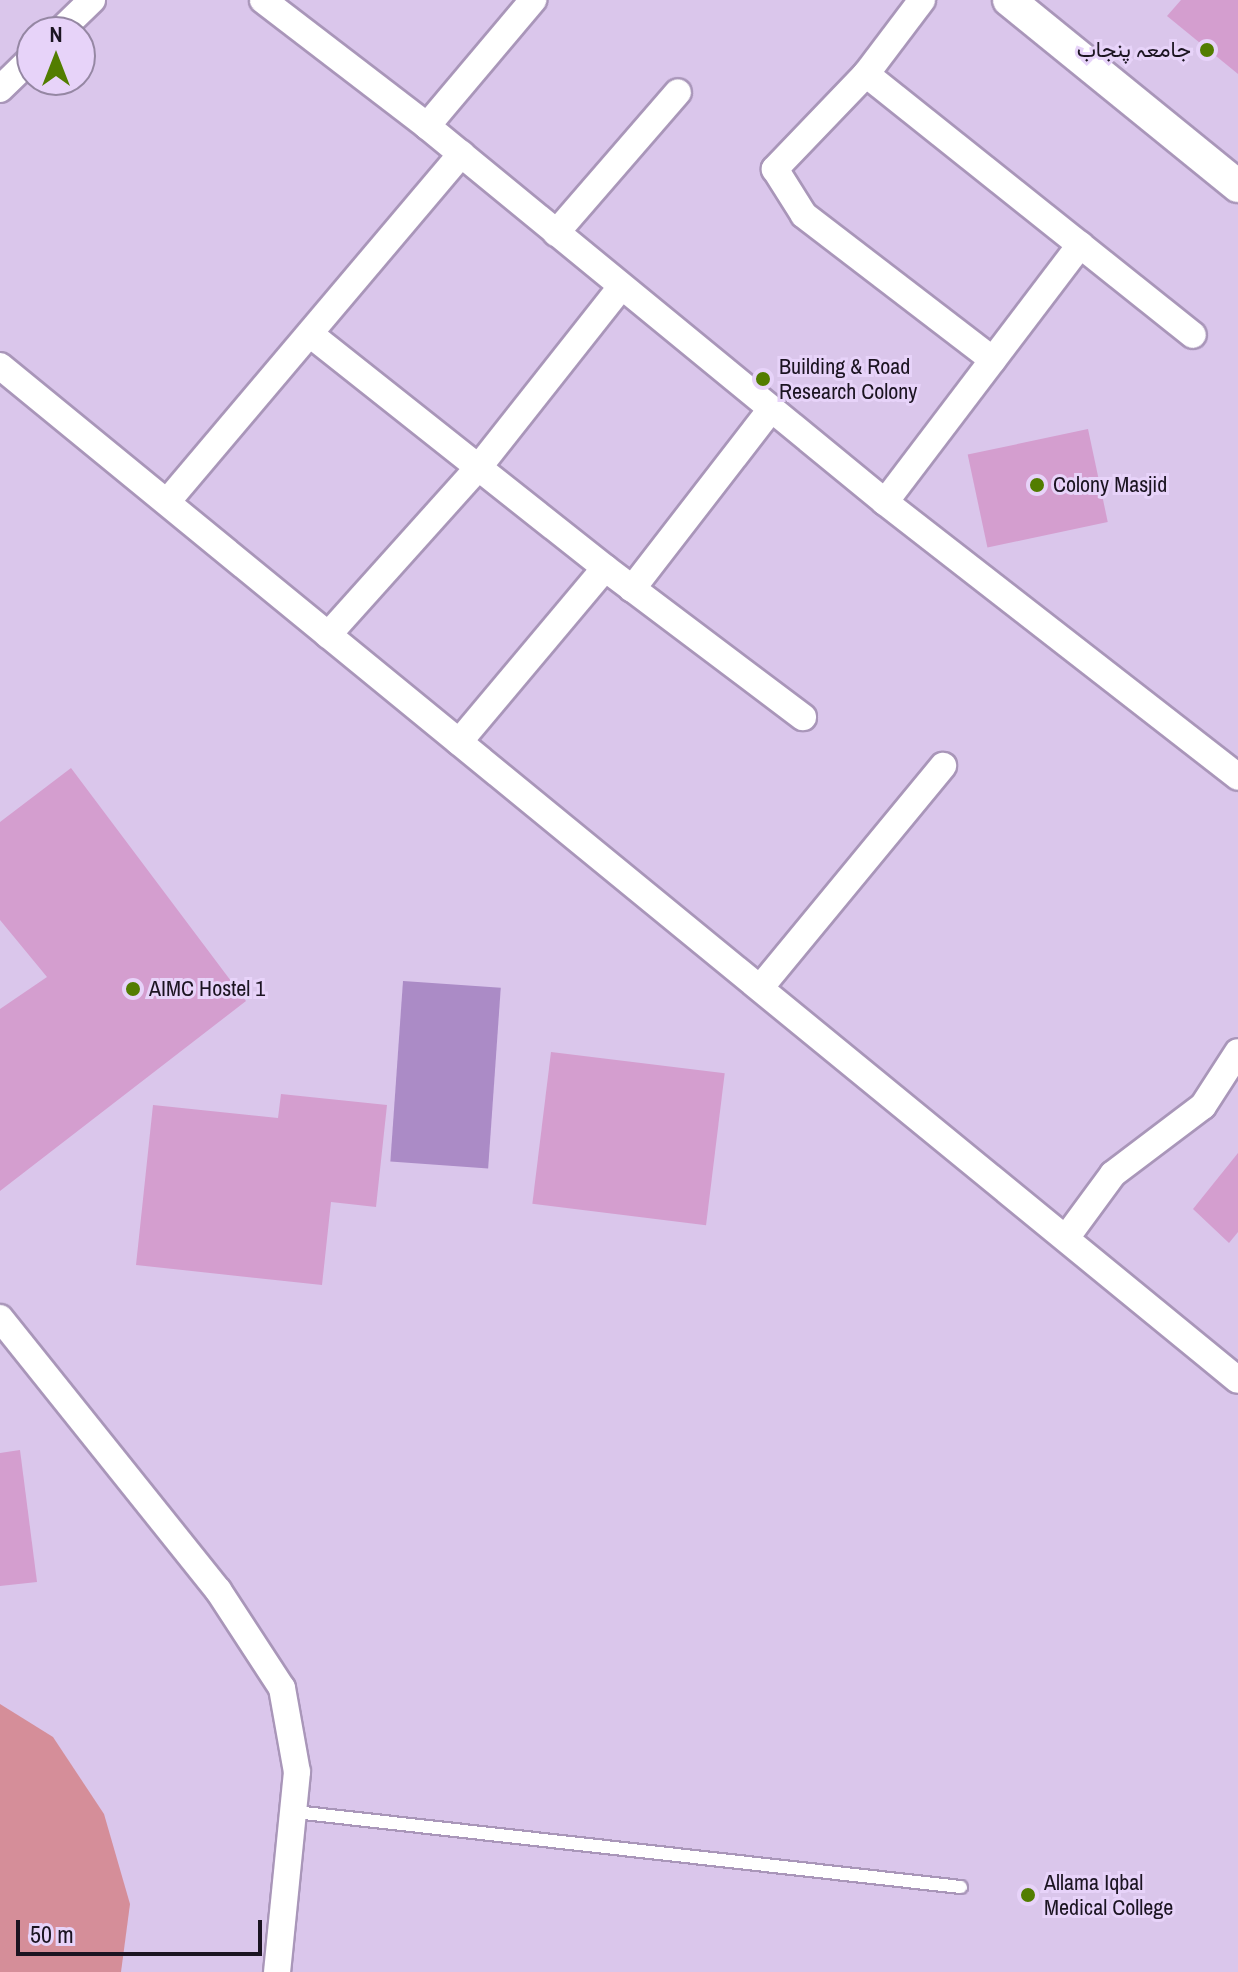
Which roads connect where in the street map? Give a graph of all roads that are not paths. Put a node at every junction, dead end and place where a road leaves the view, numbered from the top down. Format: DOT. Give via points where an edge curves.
graph roads {
  1 [pos="92,0"];
  2 [pos="263,0"];
  3 [pos="533,0"];
  4 [pos="922,0"];
  5 [pos="1009,0"];
  6 [pos="76,16"];
  7 [pos="16,74"];
  8 [pos="866,74"];
  9 [pos="0,89"];
  10 [pos="678,92"];
  11 [pos="427,126"];
  12 [pos="461,154"];
  13 [pos="1238,186"];
  14 [pos="556,233"];
  15 [pos="1080,245"];
  16 [pos="621,287"];
  17 [pos="310,334"];
  18 [pos="1193,335"];
  19 [pos="993,360"];
  20 [pos="0,366"];
  21 [pos="771,409"];
  22 [pos="478,468"];
  23 [pos="167,502"];
  24 [pos="885,502"];
  25 [pos="605,568"];
  26 [pos="632,589"];
  27 [pos="328,635"];
  28 [pos="803,717"];
  29 [pos="459,742"];
  30 [pos="943,766"];
  31 [pos="1238,777"];
  32 [pos="760,988"];
  33 [pos="1238,1052"];
  34 [pos="1066,1238"];
  35 [pos="0,1318"];
  36 [pos="1238,1380"];
  37 [pos="295,1812"];
  38 [pos="961,1887"];
  39 [pos="277,1972"];
  1 -- 6 [label="street"];
  2 -- 11 [label="street"];
  3 -- 11 [label="street"];
  4 -- 8 [label="street"];
  5 -- 13 [label="street"];
  7 -- 9 [label="street"];
  8 -- 15 [label="street"];
  8 -- 19 [label="street" via="775,169 804,215"];
  10 -- 14 [label="street"];
  11 -- 12 [label="street"];
  12 -- 14 [label="street"];
  12 -- 17 [label="street"];
  14 -- 16 [label="street"];
  15 -- 18 [label="street"];
  15 -- 19 [label="street"];
  16 -- 21 [label="street"];
  16 -- 22 [label="street"];
  17 -- 22 [label="street"];
  17 -- 23 [label="street"];
  19 -- 24 [label="street"];
  20 -- 23 [label="street"];
  21 -- 24 [label="street"];
  21 -- 26 [label="street"];
  22 -- 25 [label="street"];
  22 -- 27 [label="street"];
  23 -- 27 [label="street"];
  24 -- 31 [label="street"];
  25 -- 26 [label="street"];
  25 -- 29 [label="street"];
  26 -- 28 [label="street"];
  27 -- 29 [label="street"];
  29 -- 32 [label="street"];
  30 -- 32 [label="street"];
  32 -- 34 [label="street"];
  33 -- 34 [label="street" via="1203,1106 1113,1174"];
  34 -- 36 [label="street"];
  35 -- 37 [label="street" via="218,1590 282,1688 297,1772"];
  37 -- 38 [label="lane"];
  37 -- 39 [label="street"];
}
